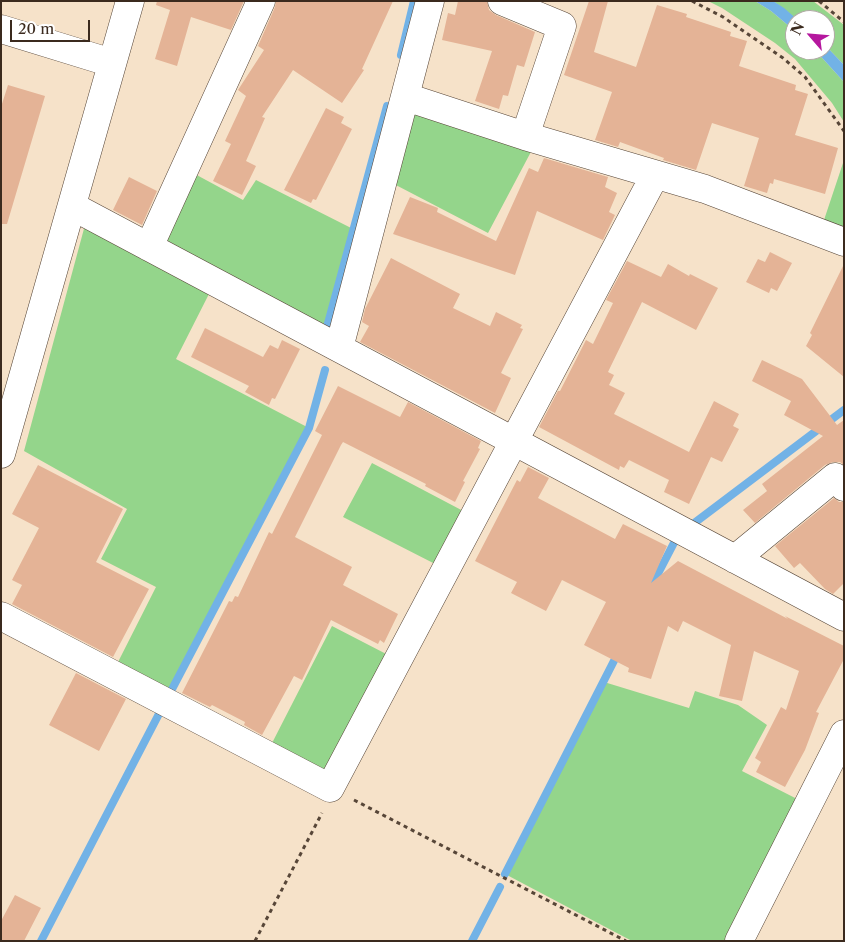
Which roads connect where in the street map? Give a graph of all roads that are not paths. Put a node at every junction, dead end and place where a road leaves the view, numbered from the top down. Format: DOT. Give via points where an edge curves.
graph roads {
  1 [pos="130,1"];
  2 [pos="261,1"];
  3 [pos="430,1"];
  4 [pos="502,1"];
  5 [pos="1,29"];
  6 [pos="112,63"];
  7 [pos="406,97"];
  8 [pos="525,136"];
  9 [pos="655,175"];
  10 [pos="72,206"];
  11 [pos="844,242"];
  12 [pos="149,247"];
  13 [pos="339,348"];
  14 [pos="513,442"];
  15 [pos="1,454"];
  16 [pos="844,487"];
  17 [pos="735,559"];
  18 [pos="1,616"];
  19 [pos="844,617"];
  20 [pos="844,734"];
  21 [pos="739,941"];
  1 -- 6 [label="street"];
  2 -- 12 [label="street"];
  3 -- 7 [label="street"];
  4 -- 8 [label="street" via="562,26"];
  5 -- 6 [label="street"];
  6 -- 10 [label="street"];
  7 -- 8 [label="street"];
  7 -- 13 [label="street"];
  8 -- 9 [label="street"];
  9 -- 11 [label="street" via="705,189"];
  9 -- 14 [label="street"];
  10 -- 12 [label="street"];
  10 -- 15 [label="street"];
  12 -- 13 [label="street"];
  13 -- 14 [label="street"];
  14 -- 17 [label="street"];
  14 -- 18 [label="street" via="330,788"];
  16 -- 17 [label="street" via="835,477"];
  17 -- 19 [label="street"];
  20 -- 21 [label="street"];
}
